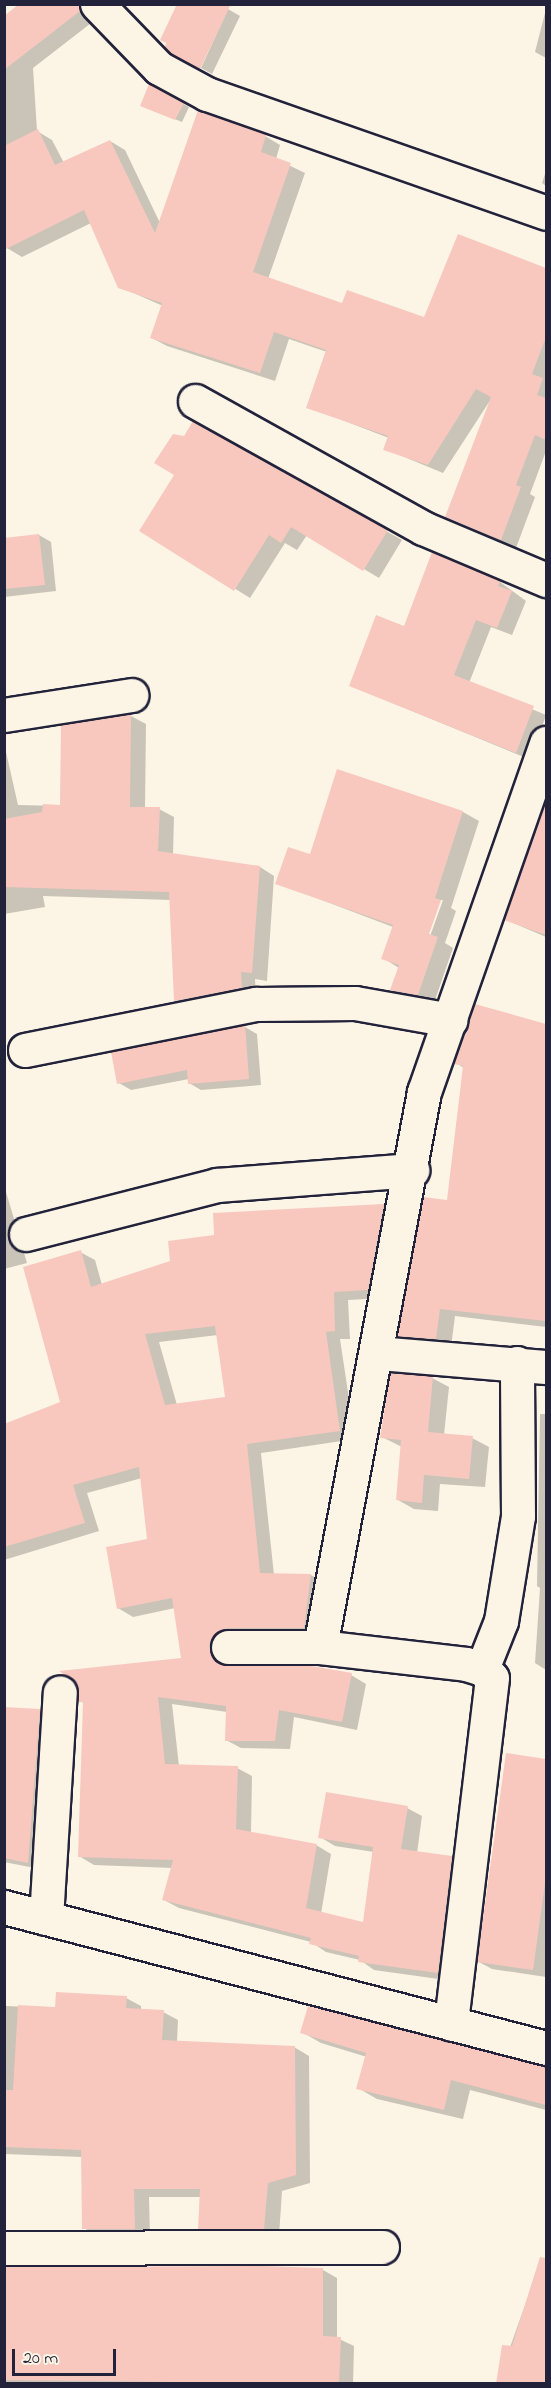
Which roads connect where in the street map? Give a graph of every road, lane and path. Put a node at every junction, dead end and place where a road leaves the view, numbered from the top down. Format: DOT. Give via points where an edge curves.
graph roads {
  1 [pos="97,4"];
  2 [pos="546,213"];
  3 [pos="195,401"];
  4 [pos="546,580"];
  5 [pos="131,695"];
  6 [pos="4,715"];
  7 [pos="546,743"];
  8 [pos="450,1020"];
  9 [pos="25,1050"];
  10 [pos="412,1170"];
  11 [pos="26,1234"];
  12 [pos="378,1353"];
  13 [pos="532,1365"];
  14 [pos="228,1647"];
  15 [pos="320,1647"];
  16 [pos="482,1669"];
  17 [pos="60,1692"];
  18 [pos="4,1907"];
  19 [pos="46,1918"];
  20 [pos="451,2024"];
  21 [pos="546,2048"];
  22 [pos="382,2247"];
  23 [pos="4,2248"];
  1 -- 2 [label="street" via="159,68 207,93"];
  3 -- 4 [label="street" via="423,528"];
  5 -- 6 [label="street"];
  7 -- 8 [label="street"];
  8 -- 9 [label="street" via="355,1004 256,1004"];
  8 -- 10 [label="street" via="424,1092"];
  10 -- 11 [label="street" via="217,1185"];
  10 -- 12 [label="street"];
  12 -- 13 [label="street"];
  12 -- 15 [label="street"];
  13 -- 16 [label="street" via="517,1527 501,1621"];
  14 -- 15 [label="street"];
  15 -- 16 [label="street"];
  16 -- 20 [label="street" via="492,1678"];
  17 -- 19 [label="street"];
  18 -- 19 [label="street"];
  19 -- 20 [label="street"];
  20 -- 21 [label="street"];
  22 -- 23 [label="street"];
}
